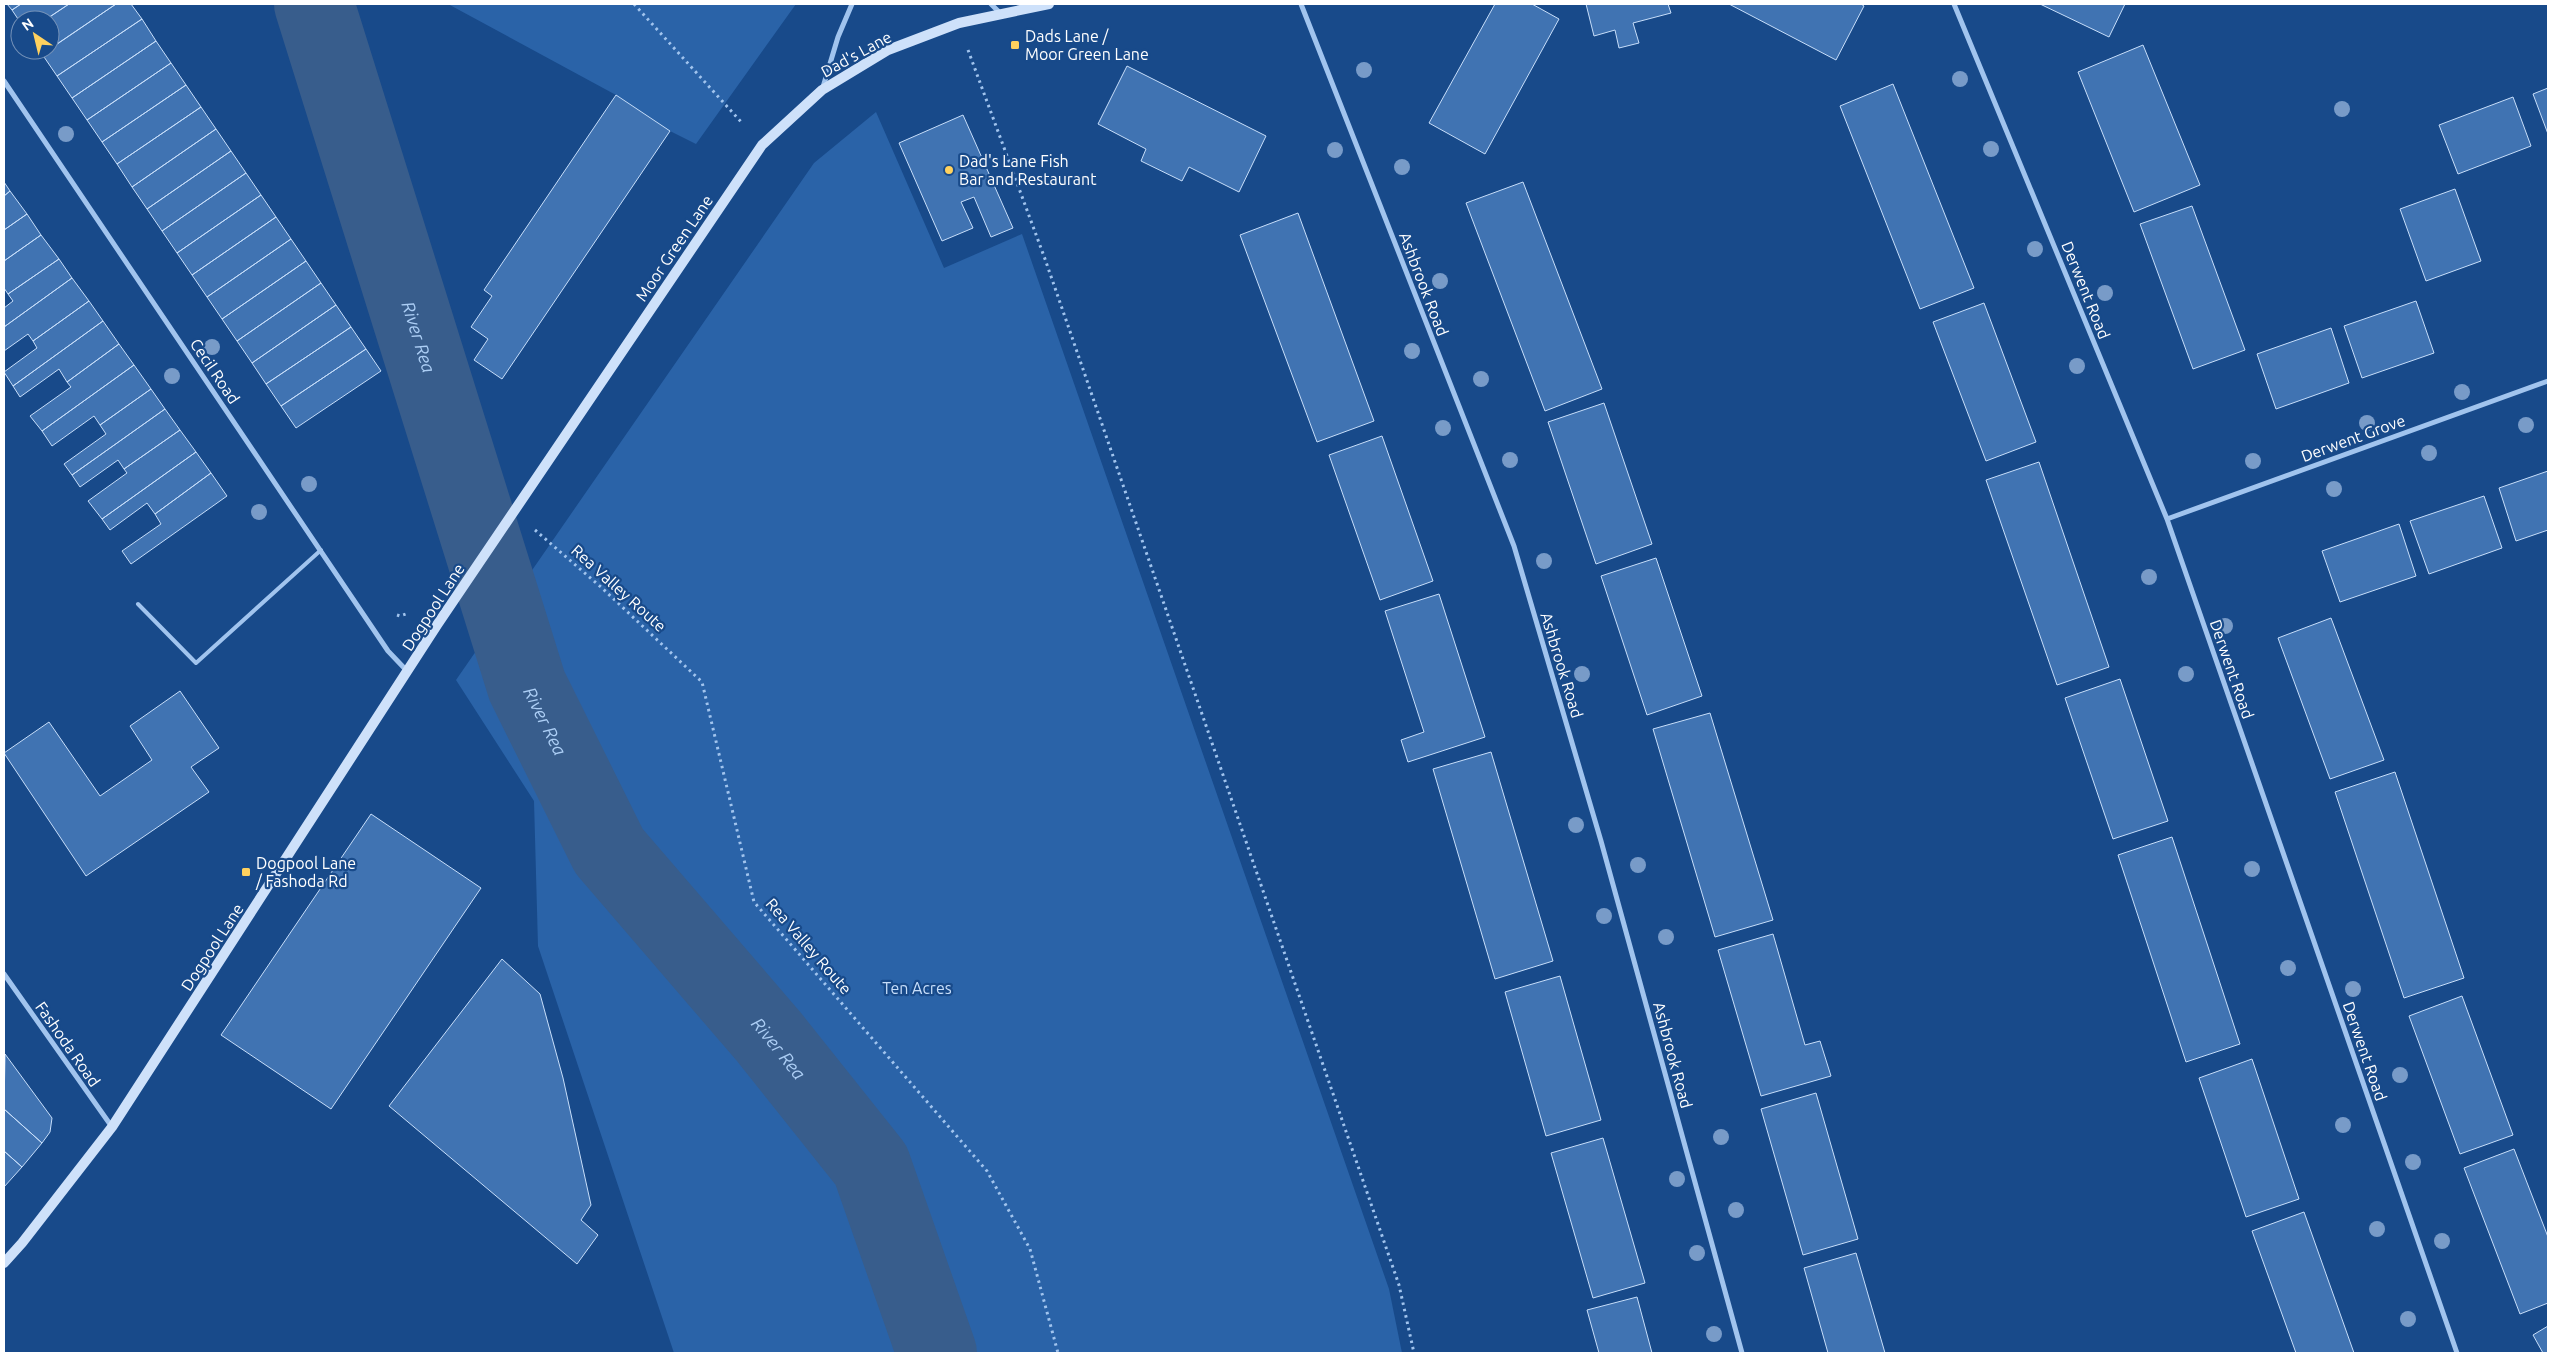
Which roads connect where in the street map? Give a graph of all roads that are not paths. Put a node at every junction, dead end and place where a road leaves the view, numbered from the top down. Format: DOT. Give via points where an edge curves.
graph roads {
  1 [pos="852,4"];
  2 [pos="990,4"];
  3 [pos="1049,4"];
  4 [pos="1301,4"];
  5 [pos="1954,4"];
  6 [pos="1001,14"];
  7 [pos="4,81"];
  8 [pos="822,90"];
  9 [pos="2548,381"];
  10 [pos="514,512"];
  11 [pos="2167,519"];
  12 [pos="321,550"];
  13 [pos="138,604"];
  14 [pos="408,673"];
  15 [pos="4,974"];
  16 [pos="112,1128"];
  17 [pos="4,1263"];
  18 [pos="1742,1353"];
  19 [pos="2457,1353"];
  1 -- 8 [label="street"];
  2 -- 6 [label="street"];
  3 -- 6 [label="street, Dad's Lane"];
  4 -- 18 [label="street, Ashbrook Road" via="1514,546 1601,840"];
  5 -- 11 [label="street, Derwent Road"];
  6 -- 8 [label="street, Dad's Lane" via="959,23 888,50"];
  7 -- 12 [label="street, Cecil Road"];
  8 -- 10 [label="street, Moor Green Lane" via="762,145"];
  9 -- 11 [label="street, Derwent Grove"];
  10 -- 14 [label="street, Dogpool Lane"];
  11 -- 19 [label="street, Derwent Road"];
  12 -- 13 [label="lane" via="196,663"];
  12 -- 14 [label="street, Cecil Road" via="388,651"];
  14 -- 16 [label="street, Dogpool Lane"];
  15 -- 16 [label="street, Fashoda Road"];
  16 -- 17 [label="street, Dogpool Lane"];
}
